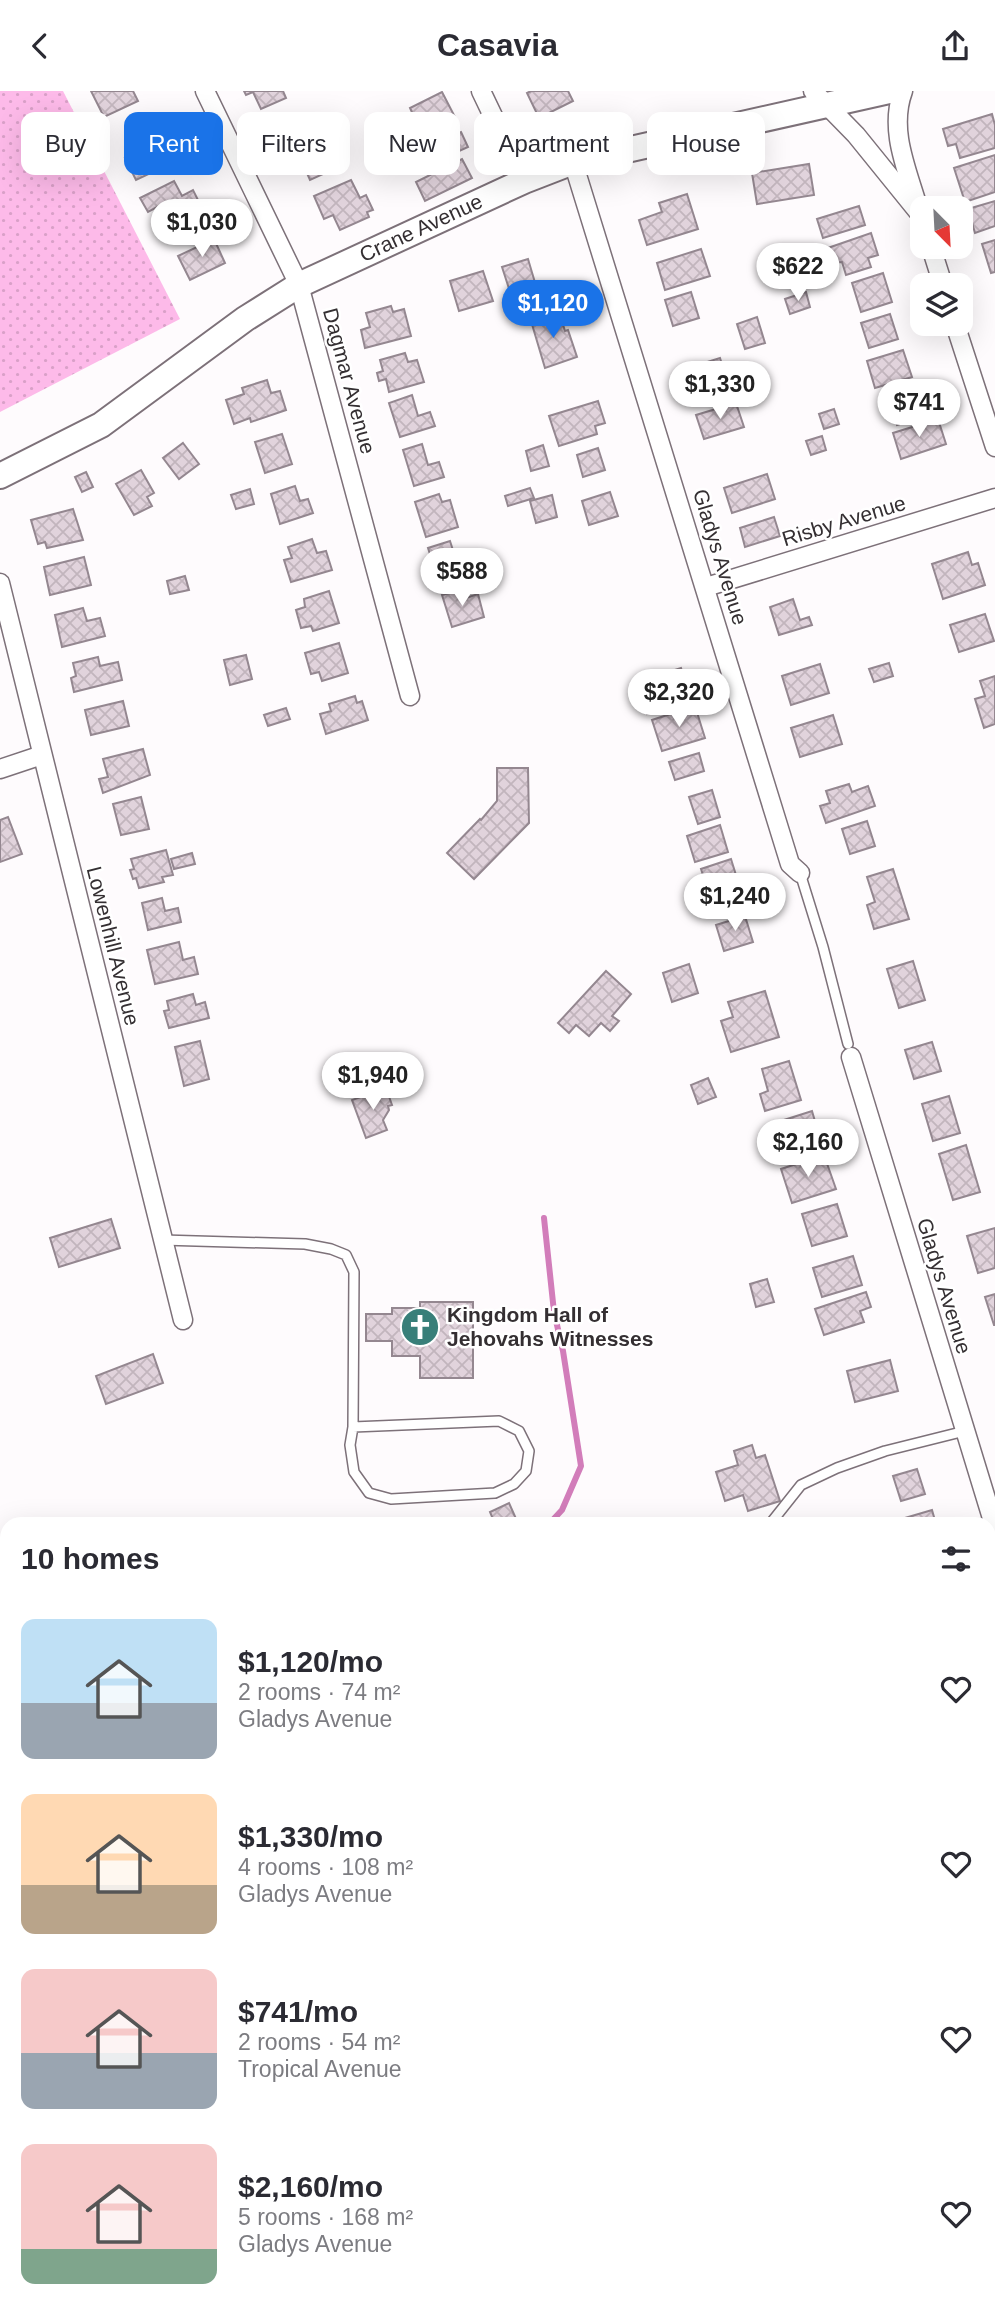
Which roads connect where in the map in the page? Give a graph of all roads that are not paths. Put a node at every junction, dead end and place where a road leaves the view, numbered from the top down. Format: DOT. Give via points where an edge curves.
graph roads {
  1 [pos="205,91"];
  2 [pos="481,91"];
  3 [pos="889,91"];
  4 [pos="903,91"];
  5 [pos="818,98"];
  6 [pos="633,146"];
  7 [pos="539,175"];
  8 [pos="577,175"];
  9 [pos="524,181"];
  10 [pos="914,196"];
  11 [pos="910,203"];
  12 [pos="299,285"];
  13 [pos="960,336"];
  14 [pos="995,447"];
  15 [pos="0,476"];
  16 [pos="995,498"];
  17 [pos="0,583"];
  18 [pos="706,587"];
  19 [pos="410,696"];
  20 [pos="42,755"];
  21 [pos="0,769"];
  22 [pos="800,873"];
  23 [pos="849,1051"];
  24 [pos="162,1240"];
  25 [pos="183,1320"];
  26 [pos="352,1427"];
  27 [pos="965,1431"];
  28 [pos="776,1517"];
  29 [pos="992,1517"];
  1 -- 12 [label="street, Dagmar Avenue"];
  2 -- 9 [label="street"];
  3 -- 5 [label="street, Crane Avenue"];
  4 -- 10 [label="street" via="898,106 898,145"];
  5 -- 6 [label="street, Crane Avenue"];
  5 -- 11 [label="street" via="856,135"];
  7 -- 9 [label="street, Crane Avenue"];
  8 -- 18 [label="street, Gladys Avenue"];
  9 -- 12 [label="street, Crane Avenue"];
  12 -- 15 [label="street, Crane Avenue" via="101,425"];
  12 -- 19 [label="street, Dagmar Avenue"];
  13 -- 14 [label="street"];
  16 -- 18 [label="street, Risby Avenue"];
  17 -- 20 [label="street, Lowenhill Avenue"];
  18 -- 22 [label="street, Gladys Avenue" via="790,864"];
  20 -- 21 [label="street"];
  20 -- 24 [label="street, Lowenhill Avenue"];
  22 -- 23 [label="lane, Gladys Avenue"];
  23 -- 27 [label="street, Gladys Avenue"];
  24 -- 25 [label="street, Lowenhill Avenue"];
  24 -- 26 [label="lane" via="305,1244 346,1255 354,1272"];
  26 -- 26 [label="lane" via="354,1472 369,1493 391,1499 495,1493 526,1471 529,1451 519,1431 499,1421"];
  27 -- 28 [label="lane" via="837,1468 801,1485"];
  27 -- 29 [label="street, Gladys Avenue"];
}
